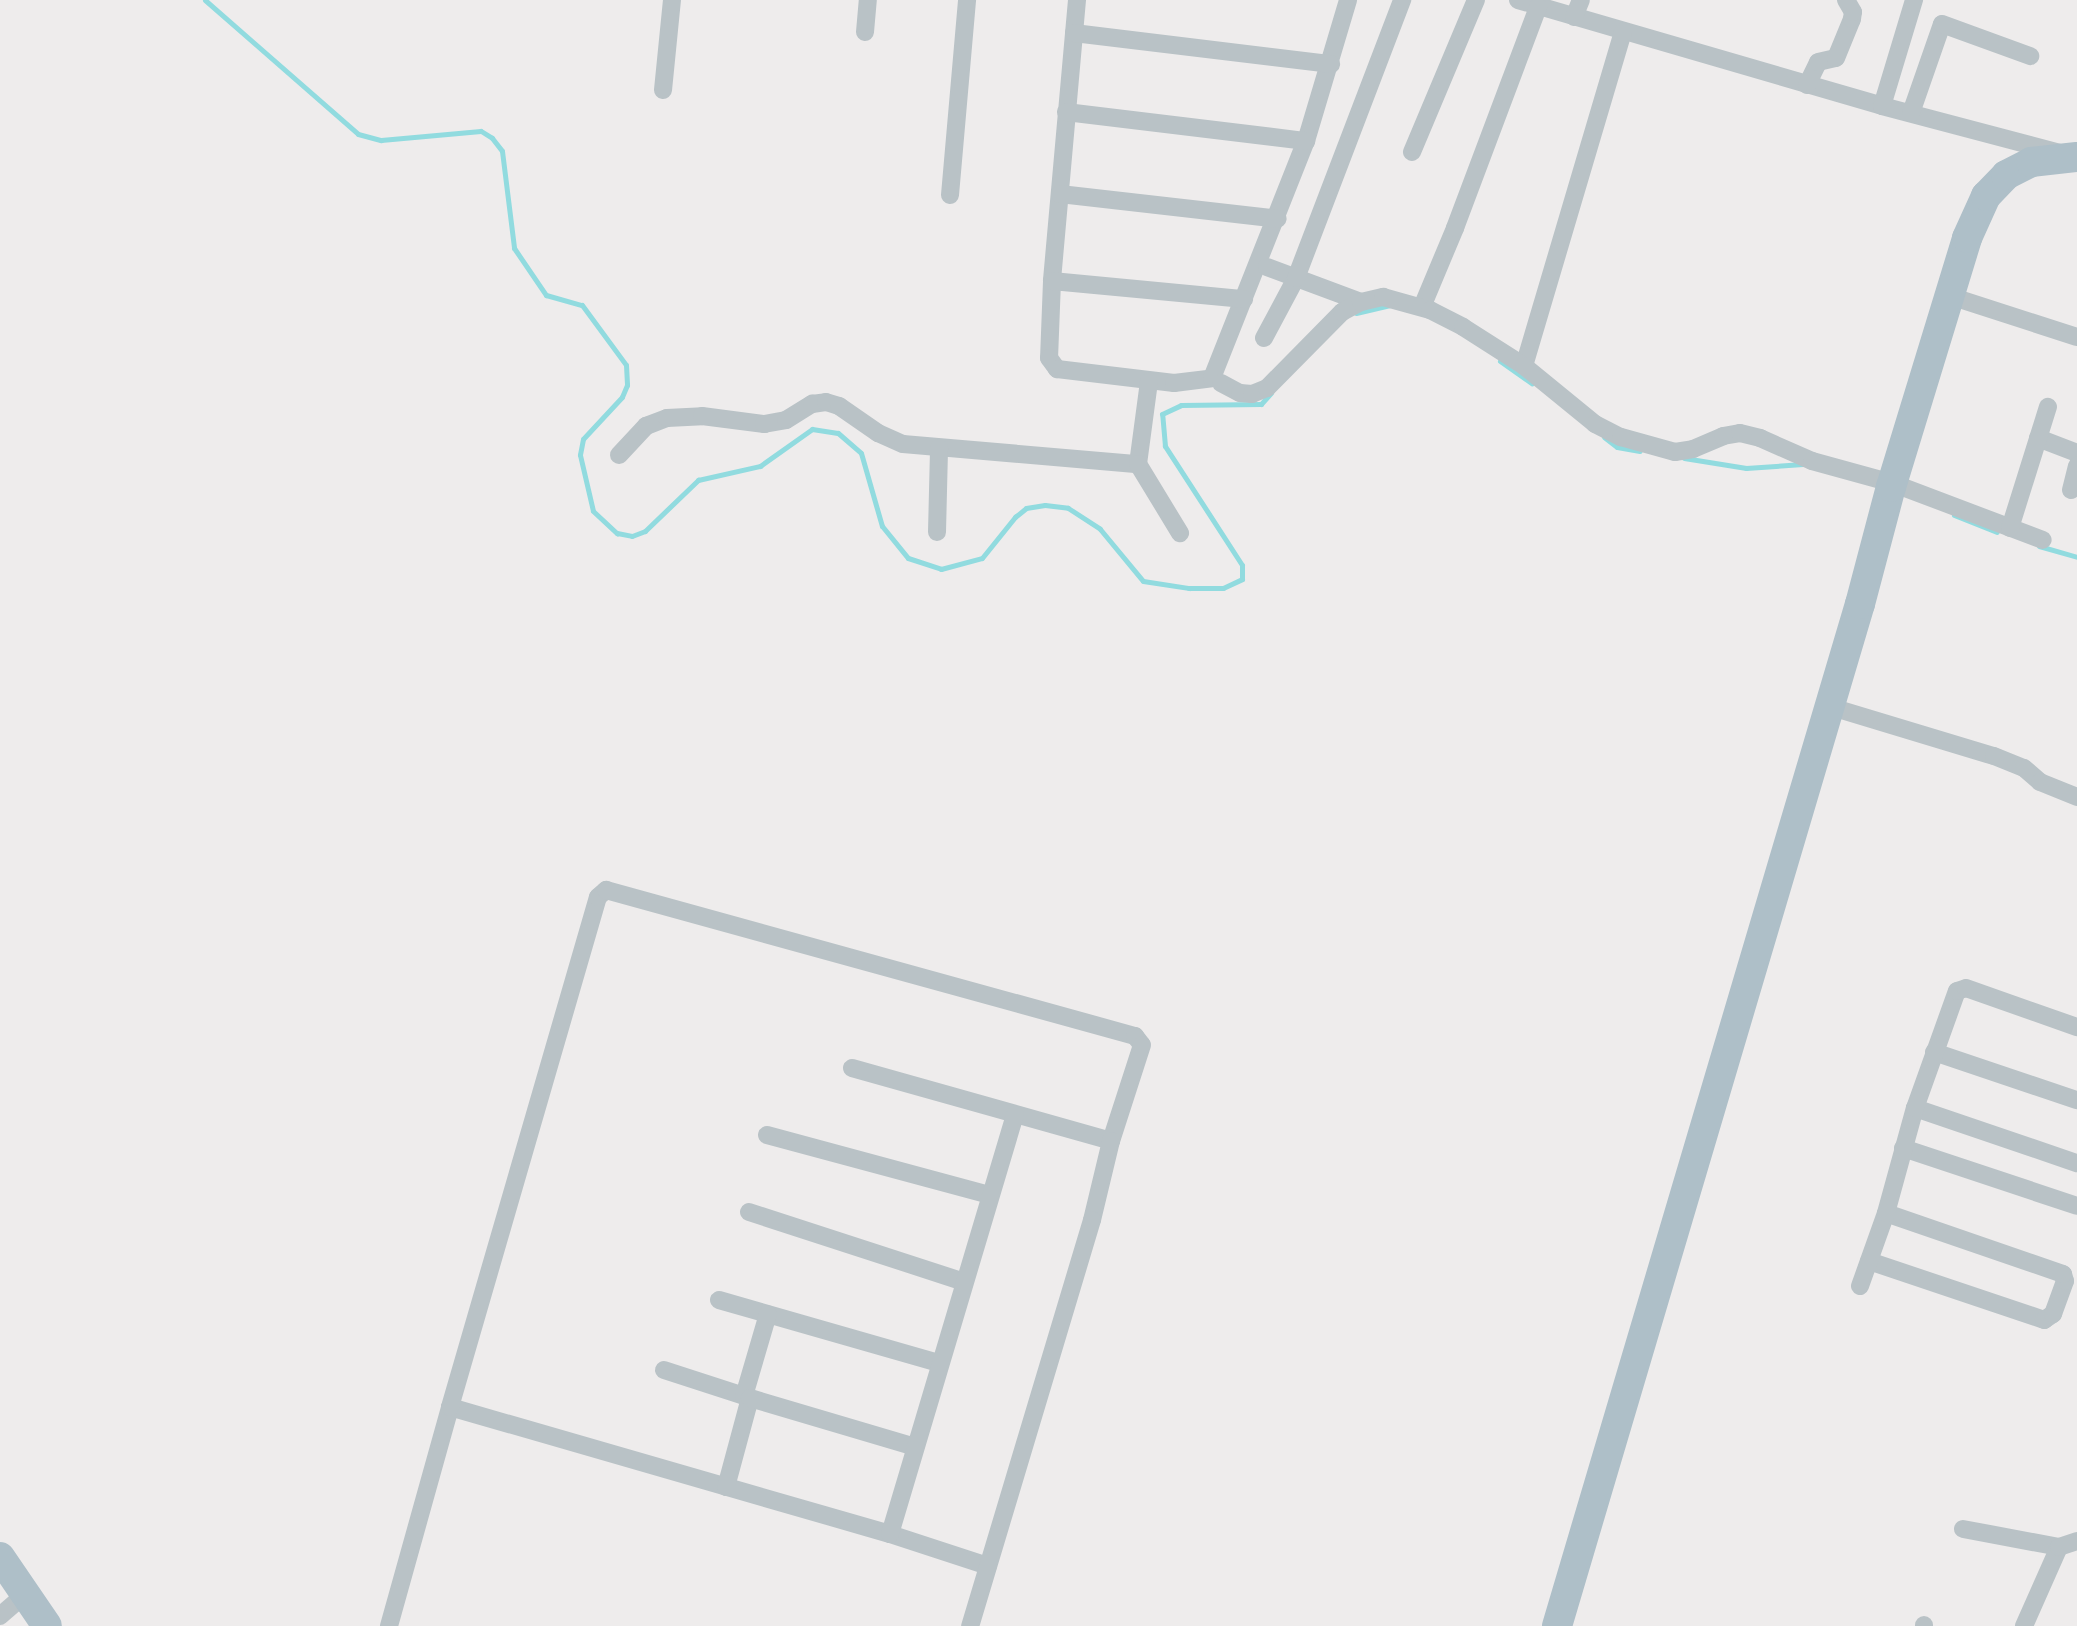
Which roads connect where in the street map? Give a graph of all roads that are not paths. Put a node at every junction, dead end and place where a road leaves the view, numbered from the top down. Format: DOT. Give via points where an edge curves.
graph roads {
  1 [pos="672,0"];
  2 [pos="868,0"];
  3 [pos="967,0"];
  4 [pos="1077,0"];
  5 [pos="1348,0"];
  6 [pos="1402,0"];
  7 [pos="1476,0"];
  8 [pos="1518,0"];
  9 [pos="1846,0"];
  10 [pos="1913,0"];
  11 [pos="1538,6"];
  12 [pos="1577,8"];
  13 [pos="1623,31"];
  14 [pos="865,32"];
  15 [pos="1074,33"];
  16 [pos="2030,56"];
  17 [pos="1331,64"];
  18 [pos="1807,85"];
  19 [pos="663,90"];
  20 [pos="1882,106"];
  21 [pos="1066,112"];
  22 [pos="1911,113"];
  23 [pos="1306,141"];
  24 [pos="1412,152"];
  25 [pos="2077,157"];
  26 [pos="1060,194"];
  27 [pos="950,195"];
  28 [pos="1278,219"];
  29 [pos="1267,267"];
  30 [pos="1296,278"];
  31 [pos="1052,281"];
  32 [pos="1950,296"];
  33 [pos="1244,299"];
  34 [pos="1361,302"];
  35 [pos="1422,307"];
  36 [pos="2076,333"];
  37 [pos="1264,338"];
  38 [pos="1524,366"];
  39 [pos="1150,382"];
  40 [pos="1221,383"];
  41 [pos="2048,407"];
  42 [pos="2038,438"];
  43 [pos="939,448"];
  44 [pos="2077,453"];
  45 [pos="619,455"];
  46 [pos="1138,464"];
  47 [pos="2077,466"];
  48 [pos="2071,490"];
  49 [pos="1890,493"];
  50 [pos="2010,528"];
  51 [pos="937,532"];
  52 [pos="1180,534"];
  53 [pos="2043,540"];
  54 [pos="1828,706"];
  55 [pos="2077,797"];
  56 [pos="2077,1027"];
  57 [pos="1934,1052"];
  58 [pos="852,1068"];
  59 [pos="2077,1100"];
  60 [pos="1915,1108"];
  61 [pos="1015,1115"];
  62 [pos="767,1135"];
  63 [pos="1111,1142"];
  64 [pos="1903,1148"];
  65 [pos="2077,1163"];
  66 [pos="990,1195"];
  67 [pos="2077,1206"];
  68 [pos="749,1212"];
  69 [pos="1886,1213"];
  70 [pos="1869,1261"];
  71 [pos="964,1282"];
  72 [pos="1860,1286"];
  73 [pos="719,1300"];
  74 [pos="768,1314"];
  75 [pos="939,1363"];
  76 [pos="664,1370"];
  77 [pos="747,1397"];
  78 [pos="450,1407"];
  79 [pos="915,1447"];
  80 [pos="726,1487"];
  81 [pos="1962,1529"];
  82 [pos="890,1534"];
  83 [pos="2077,1541"];
  84 [pos="2059,1547"];
  85 [pos="0,1556"];
  86 [pos="988,1566"];
  87 [pos="26,1594"];
  88 [pos="0,1616"];
  89 [pos="47,1626"];
  90 [pos="390,1626"];
  91 [pos="970,1626"];
  92 [pos="1557,1626"];
  93 [pos="2024,1626"];
  1 -- 19 [label="street"];
  2 -- 14 [label="street"];
  3 -- 27 [label="street"];
  4 -- 15 [label="street"];
  5 -- 17 [label="street"];
  6 -- 30 [label="street"];
  7 -- 24 [label="street"];
  8 -- 11 [label="street"];
  9 -- 18 [label="street" via="1852,19 1836,58 1818,62"];
  10 -- 20 [label="street"];
  11 -- 12 [label="street"];
  11 -- 35 [label="street"];
  12 -- 13 [label="street"];
  13 -- 18 [label="street"];
  13 -- 38 [label="street"];
  15 -- 17 [label="street"];
  15 -- 21 [label="street"];
  16 -- 22 [label="street" via="1942,24"];
  17 -- 23 [label="street"];
  18 -- 20 [label="street"];
  20 -- 22 [label="street"];
  21 -- 23 [label="street"];
  21 -- 26 [label="street"];
  22 -- 25 [label="street"];
  23 -- 28 [label="street"];
  25 -- 32 [label="main road" via="2031,162 2006,175 1986,196 1967,238"];
  26 -- 28 [label="street"];
  26 -- 31 [label="street"];
  28 -- 33 [label="street"];
  29 -- 30 [label="street"];
  30 -- 34 [label="street"];
  30 -- 37 [label="street"];
  31 -- 33 [label="street"];
  31 -- 39 [label="street" via="1051,365"];
  32 -- 36 [label="street"];
  32 -- 49 [label="main road"];
  33 -- 39 [label="street" via="1212,378"];
  34 -- 35 [label="street" via="1382,297"];
  34 -- 40 [label="street" via="1342,312 1267,388 1240,393"];
  35 -- 38 [label="street"];
  38 -- 49 [label="street" via="1595,424 1621,437 1675,452 1740,433"];
  39 -- 46 [label="street"];
  41 -- 42 [label="street"];
  42 -- 44 [label="street"];
  42 -- 50 [label="street"];
  43 -- 45 [label="street" via="903,444 826,402 812,404 786,420 764,424 702,416 667,418 646,426"];
  43 -- 46 [label="street"];
  43 -- 51 [label="street"];
  46 -- 52 [label="street"];
  47 -- 48 [label="street"];
  49 -- 50 [label="street"];
  49 -- 54 [label="main road"];
  50 -- 53 [label="street"];
  54 -- 55 [label="street" via="1994,756"];
  54 -- 92 [label="main road"];
  56 -- 57 [label="street" via="1961,987"];
  57 -- 59 [label="street"];
  57 -- 60 [label="street"];
  58 -- 61 [label="street"];
  60 -- 64 [label="street"];
  60 -- 65 [label="street"];
  61 -- 63 [label="street"];
  61 -- 66 [label="street"];
  62 -- 66 [label="street"];
  63 -- 78 [label="street" via="1140,1055 1142,1045 1135,1037 606,890 598,897"];
  63 -- 86 [label="street"];
  64 -- 67 [label="street"];
  64 -- 69 [label="street"];
  66 -- 71 [label="street"];
  68 -- 71 [label="street"];
  69 -- 70 [label="street"];
  69 -- 70 [label="street" via="2063,1275 2065,1281 2053,1314 2044,1320"];
  70 -- 72 [label="street"];
  71 -- 75 [label="street"];
  73 -- 74 [label="street"];
  74 -- 75 [label="street"];
  74 -- 77 [label="street"];
  75 -- 79 [label="street"];
  76 -- 77 [label="street"];
  77 -- 79 [label="street"];
  77 -- 80 [label="street"];
  78 -- 80 [label="street"];
  78 -- 90 [label="street"];
  79 -- 82 [label="street"];
  80 -- 82 [label="street"];
  81 -- 84 [label="street"];
  82 -- 86 [label="street"];
  83 -- 84 [label="street"];
  84 -- 93 [label="street"];
  85 -- 87 [label="main road"];
  86 -- 91 [label="street"];
  87 -- 88 [label="street"];
  87 -- 89 [label="main road"];
}
